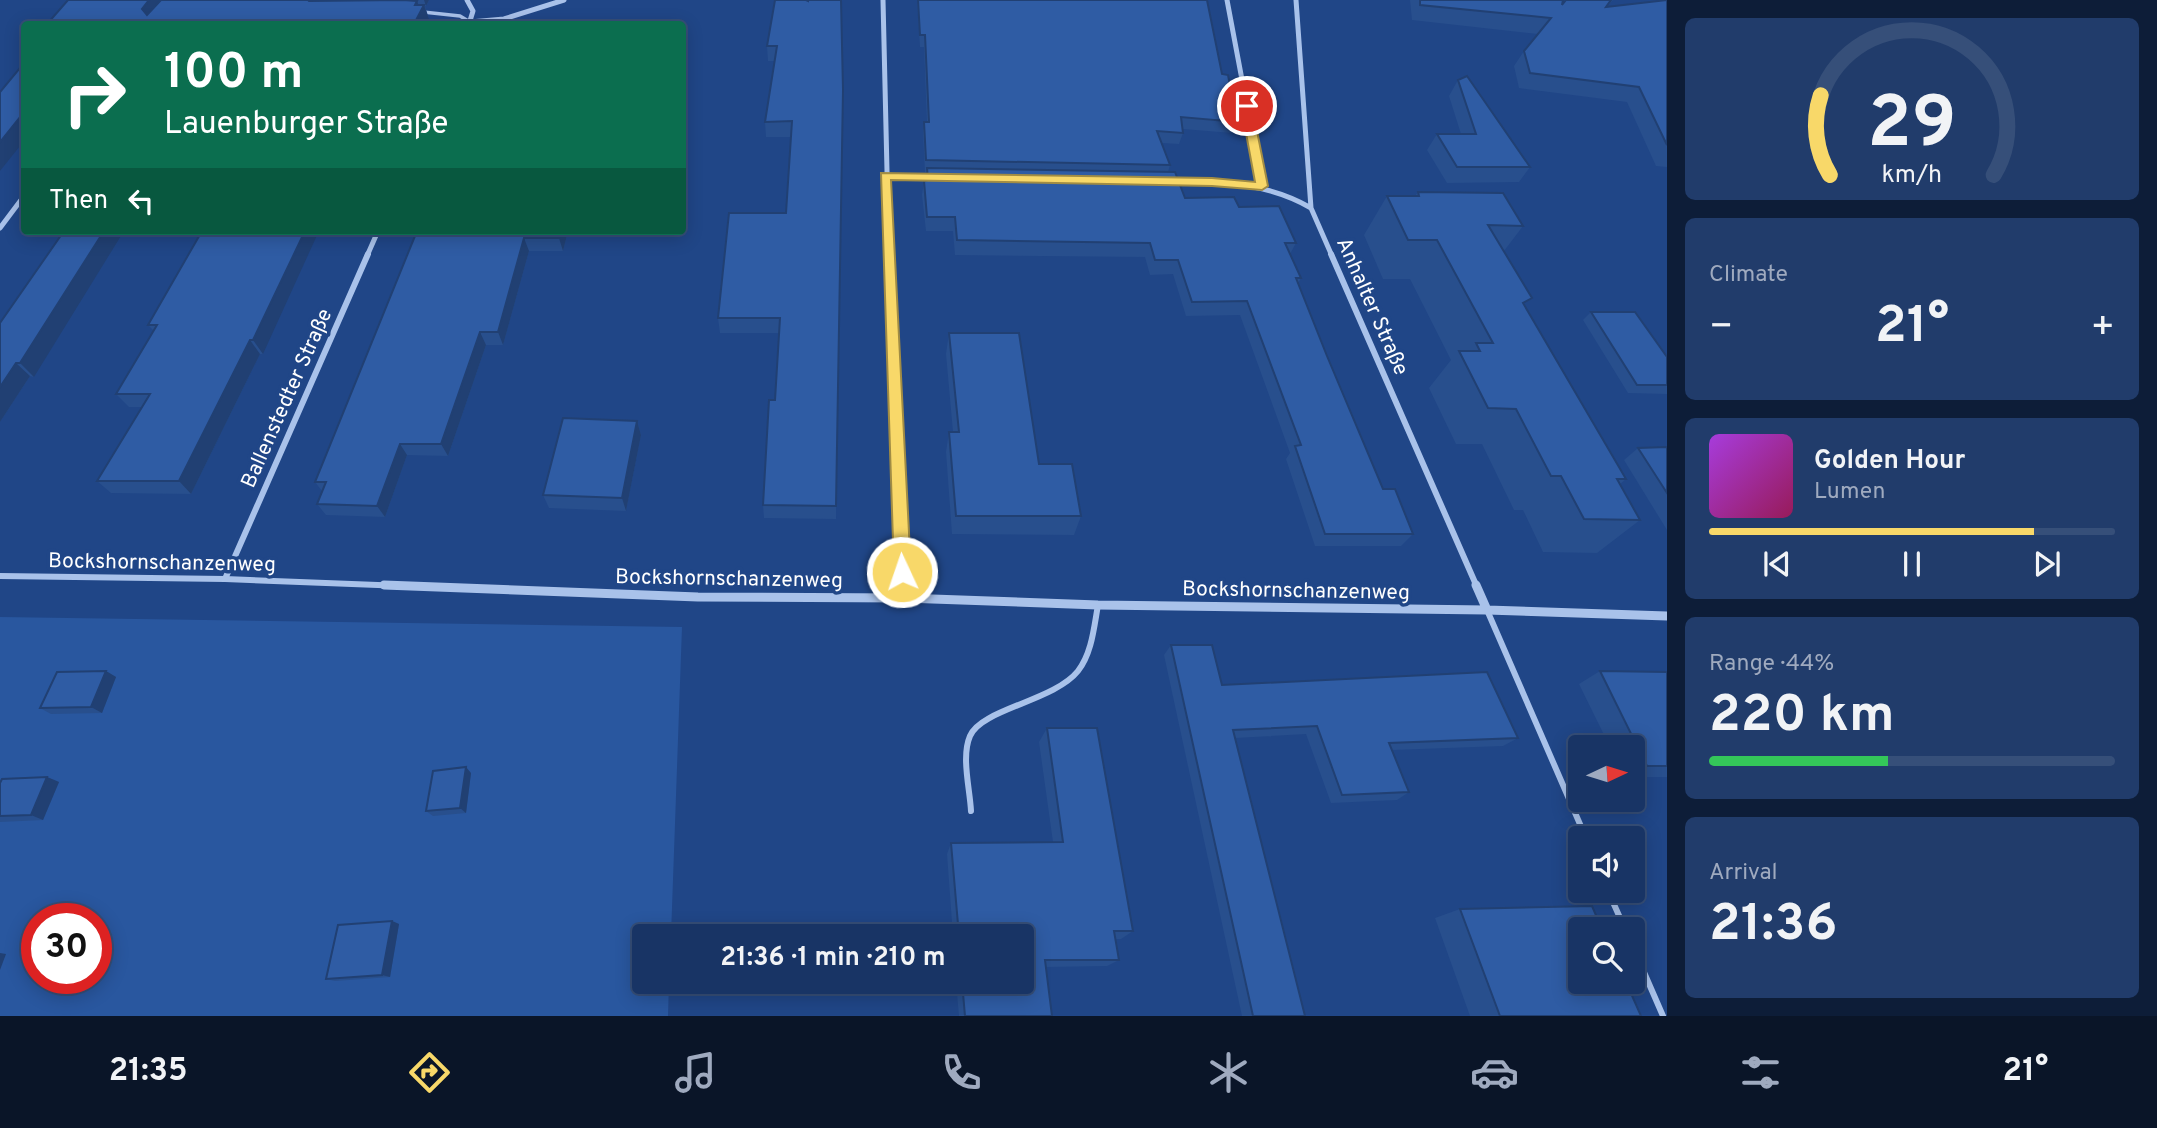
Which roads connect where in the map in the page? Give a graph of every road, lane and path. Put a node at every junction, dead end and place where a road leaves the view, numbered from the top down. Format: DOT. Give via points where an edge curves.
graph roads {
  1 [pos="467,0"];
  2 [pos="564,0"];
  3 [pos="883,0"];
  4 [pos="1227,0"];
  5 [pos="1296,0"];
  6 [pos="418,12"];
  7 [pos="466,21"];
  8 [pos="470,21"];
  9 [pos="486,21"];
  10 [pos="885,176"];
  11 [pos="939,177"];
  12 [pos="1157,181"];
  13 [pos="1262,186"];
  14 [pos="21,200"];
  15 [pos="1311,208"];
  16 [pos="0,228"];
  17 [pos="376,235"];
  18 [pos="0,576"];
  19 [pos="225,579"];
  20 [pos="904,598"];
  21 [pos="1098,605"];
  22 [pos="1487,610"];
  23 [pos="1667,617"];
  24 [pos="971,811"];
  25 [pos="1581,826"];
  26 [pos="1645,976"];
  27 [pos="1662,1016"];
  1 -- 8 [label="street" via="473,9"];
  2 -- 9 [label="street"];
  3 -- 10 [label="street"];
  4 -- 13 [label="street"];
  5 -- 15 [label="street, Anhalter Straße"];
  6 -- 7 [label="lane" via="460,16"];
  10 -- 11 [label="street"];
  10 -- 20 [label="street"];
  12 -- 13 [label="street"];
  13 -- 15 [label="street" via="1289,194"];
  14 -- 16 [label="street"];
  15 -- 22 [label="street, Anhalter Straße"];
  17 -- 19 [label="street, Ballenstedter Straße"];
  18 -- 19 [label="street, Bockshornschanzenweg"];
  19 -- 20 [label="street, Bockshornschanzenweg" via="698,597"];
  20 -- 21 [label="street, Bockshornschanzenweg"];
  21 -- 22 [label="street, Bockshornschanzenweg"];
  21 -- 24 [label="lane" via="1090,648 1072,678 1029,704 990,716 972,732"];
  22 -- 23 [label="street, Bockshornschanzenweg"];
  22 -- 25 [label="lane"];
  26 -- 27 [label="lane"];
}
